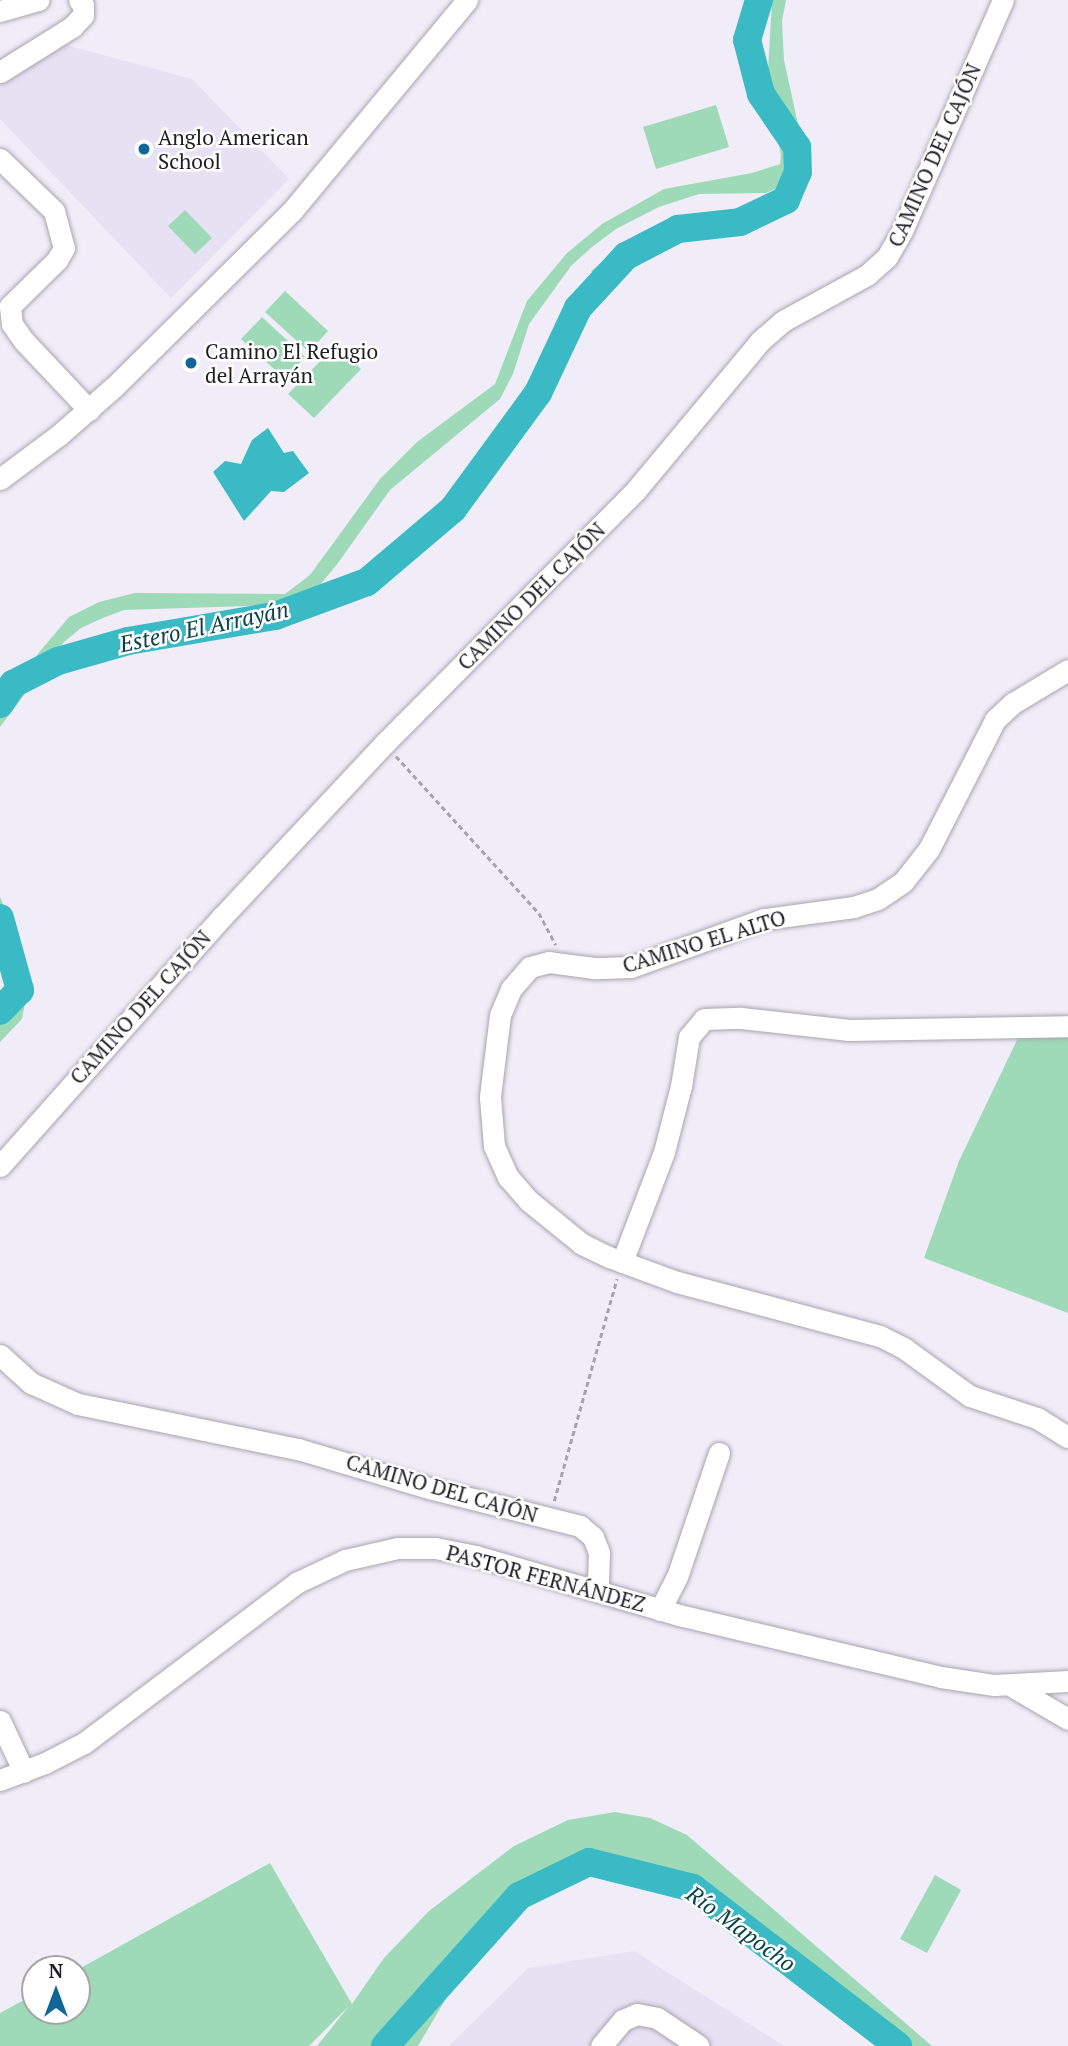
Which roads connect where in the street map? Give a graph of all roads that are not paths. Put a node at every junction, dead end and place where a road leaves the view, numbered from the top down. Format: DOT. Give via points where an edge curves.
graph roads {
  1 [pos="38,0"];
  2 [pos="79,0"];
  3 [pos="467,0"];
  4 [pos="1003,0"];
  5 [pos="0,11"];
  6 [pos="0,72"];
  7 [pos="0,159"];
  8 [pos="89,410"];
  9 [pos="0,479"];
  10 [pos="1068,670"];
  11 [pos="1068,1026"];
  12 [pos="0,1166"];
  13 [pos="622,1262"];
  14 [pos="0,1355"];
  15 [pos="1068,1437"];
  16 [pos="719,1453"];
  17 [pos="598,1591"];
  18 [pos="660,1610"];
  19 [pos="1068,1681"];
  20 [pos="1009,1684"];
  21 [pos="1068,1719"];
  22 [pos="0,1721"];
  23 [pos="24,1772"];
  24 [pos="0,1780"];
  25 [pos="601,2046"];
  26 [pos="699,2046"];
  1 -- 5 [label="street"];
  2 -- 6 [label="street" via="83,15 72,27"];
  3 -- 8 [label="street" via="292,211"];
  4 -- 12 [label="street, CAMINO DEL CAJÓN" via="887,257 867,275 773,329 636,490 385,743"];
  7 -- 8 [label="street" via="54,211 64,248 10,306 12,324"];
  8 -- 9 [label="street"];
  10 -- 13 [label="street, CAMINO EL ALTO" via="1013,703 995,720 929,849 903,882 878,899 854,907 764,919 631,968 542,962 519,977 504,1001 492,1063 494,1146 508,1177 529,1201 582,1244"];
  11 -- 13 [label="street" via="849,1030 741,1018 704,1020 689,1037 667,1139"];
  13 -- 15 [label="street, CAMINO EL ALTO" via="677,1282 880,1336 970,1396 1037,1418"];
  14 -- 17 [label="street, CAMINO DEL CAJÓN" via="31,1383 78,1404 298,1449 580,1526 593,1537 601,1562"];
  16 -- 18 [label="street" via="677,1577"];
  17 -- 18 [label="street, PASTOR FERNÁNDEZ"];
  17 -- 23 [label="street, PASTOR FERNÁNDEZ" via="435,1548 389,1549 345,1560 281,1593 84,1743"];
  18 -- 20 [label="street, PASTOR FERNÁNDEZ" via="941,1677"];
  19 -- 20 [label="street, PASTOR FERNÁNDEZ"];
  20 -- 21 [label="street"];
  22 -- 23 [label="street"];
  23 -- 24 [label="street, PASTOR FERNÁNDEZ"];
  25 -- 26 [label="street" via="624,2020 637,2014 657,2018"];
}
